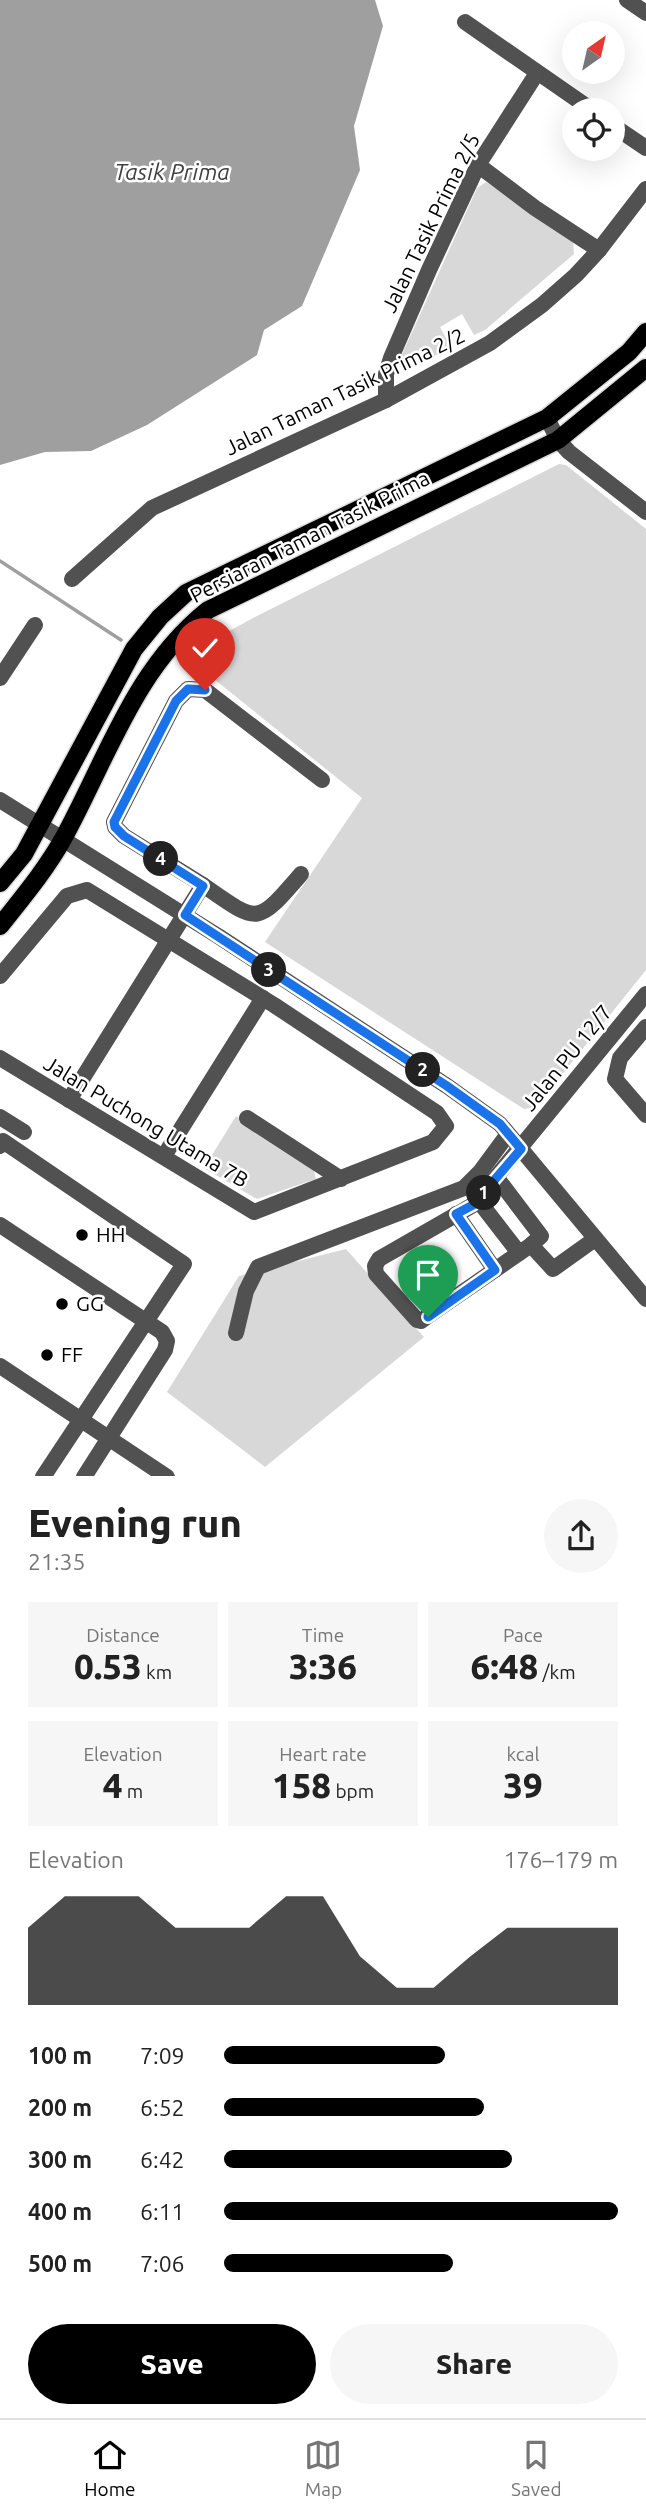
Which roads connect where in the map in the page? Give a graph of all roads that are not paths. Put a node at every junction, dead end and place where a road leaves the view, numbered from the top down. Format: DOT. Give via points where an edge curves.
graph roads {
  1 [pos="627,0"];
  2 [pos="646,13"];
  3 [pos="464,22"];
  4 [pos="537,73"];
  5 [pos="574,98"];
  6 [pos="625,134"];
  7 [pos="646,148"];
  8 [pos="478,165"];
  9 [pos="646,189"];
  10 [pos="599,250"];
  11 [pos="646,332"];
  12 [pos="646,368"];
  13 [pos="386,400"];
  14 [pos="547,418"];
  15 [pos="558,440"];
  16 [pos="646,512"];
  17 [pos="72,579"];
  18 [pos="35,625"];
  19 [pos="0,678"];
  20 [pos="322,780"];
  21 [pos="0,800"];
  22 [pos="40,825"];
  23 [pos="63,839"];
  24 [pos="301,874"];
  25 [pos="0,883"];
  26 [pos="203,886"];
  27 [pos="185,915"];
  28 [pos="0,926"];
  29 [pos="169,940"];
  30 [pos="0,976"];
  31 [pos="646,994"];
  32 [pos="263,998"];
  33 [pos="646,1027"];
  34 [pos="0,1058"];
  35 [pos="461,1096"];
  36 [pos="69,1100"];
  37 [pos="437,1113"];
  38 [pos="646,1115"];
  39 [pos="0,1117"];
  40 [pos="247,1118"];
  41 [pos="24,1132"];
  42 [pos="508,1134"];
  43 [pos="0,1146"];
  44 [pos="521,1149"];
  45 [pos="164,1156"];
  46 [pos="497,1178"];
  47 [pos="341,1179"];
  48 [pos="478,1200"];
  49 [pos="456,1214"];
  50 [pos="0,1225"];
  51 [pos="595,1239"];
  52 [pos="525,1249"];
  53 [pos="495,1270"];
  54 [pos="646,1299"];
  55 [pos="147,1322"];
  56 [pos="236,1334"];
  57 [pos="0,1366"];
  58 [pos="82,1420"];
  59 [pos="108,1437"];
  60 [pos="43,1476"];
  61 [pos="84,1476"];
  62 [pos="167,1476"];
  1 -- 2 [label="street"];
  3 -- 4 [label="street"];
  4 -- 5 [label="street"];
  4 -- 8 [label="street, Jalan Tasik Prima 2/5"];
  6 -- 7 [label="street"];
  8 -- 10 [label="street"];
  8 -- 13 [label="street, Jalan Tasik Prima 2/5" via="391,358"];
  9 -- 10 [label="street, Jalan Taman Tasik Prima 2/2"];
  10 -- 13 [label="street, Jalan Taman Tasik Prima 2/2" via="542,305 490,343"];
  11 -- 14 [label="main road, Persiaran Taman Tasik Prima" via="629,352"];
  12 -- 15 [label="main road, Persiaran Taman Tasik Prima"];
  13 -- 17 [label="street, Jalan Taman Tasik Prima 2/2" via="152,508"];
  14 -- 15 [label="street"];
  14 -- 22 [label="main road, Persiaran Taman Tasik Prima" via="186,593 134,649"];
  15 -- 16 [label="street"];
  15 -- 23 [label="main road, Persiaran Taman Tasik Prima" via="208,610 187,626 127,708"];
  18 -- 19 [label="street"];
  20 -- 26 [label="street" via="205,690 182,693 114,822 124,836"];
  21 -- 22 [label="street"];
  22 -- 23 [label="street"];
  22 -- 25 [label="main road, Persiaran Taman Tasik Prima" via="24,855"];
  23 -- 27 [label="street"];
  23 -- 28 [label="main road, Persiaran Taman Tasik Prima"];
  24 -- 26 [label="street" via="263,914 248,914"];
  26 -- 27 [label="street"];
  27 -- 29 [label="street"];
  27 -- 35 [label="street"];
  29 -- 30 [label="street" via="88,890 66,897"];
  29 -- 32 [label="street"];
  29 -- 36 [label="street"];
  31 -- 44 [label="street, Jalan PU 12/7"];
  32 -- 37 [label="street"];
  32 -- 45 [label="street"];
  33 -- 38 [label="street" via="620,1058 615,1079"];
  34 -- 36 [label="street, Jalan Puchong Utama 7B"];
  35 -- 37 [label="street"];
  35 -- 42 [label="street"];
  36 -- 45 [label="street, Jalan Puchong Utama 7B"];
  37 -- 47 [label="street, Jalan Puchong Utama 7B" via="446,1126 433,1142"];
  39 -- 41 [label="street"];
  40 -- 47 [label="street"];
  42 -- 44 [label="street"];
  42 -- 56 [label="street" via="464,1188 258,1268 246,1291"];
  43 -- 55 [label="street" via="3,1141 184,1264"];
  44 -- 46 [label="street, Jalan PU 12/7"];
  44 -- 51 [label="street"];
  45 -- 47 [label="street, Jalan Puchong Utama 7B" via="254,1212"];
  46 -- 48 [label="street, Jalan PU 12/7"];
  46 -- 52 [label="street" via="541,1236"];
  48 -- 49 [label="street, Jalan PU 12/7"];
  48 -- 52 [label="street"];
  49 -- 53 [label="street"];
  49 -- 53 [label="street, Jalan PU 12/7" via="380,1259 376,1274 421,1321"];
  50 -- 55 [label="street"];
  51 -- 52 [label="street" via="553,1269"];
  51 -- 54 [label="street"];
  52 -- 53 [label="street"];
  55 -- 58 [label="street"];
  55 -- 59 [label="street" via="162,1332 165,1350"];
  57 -- 58 [label="street"];
  58 -- 59 [label="street"];
  58 -- 60 [label="street"];
  59 -- 61 [label="street"];
  59 -- 62 [label="street"];
}
